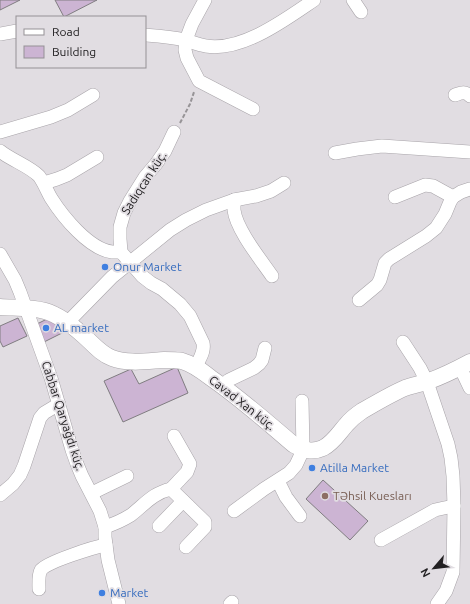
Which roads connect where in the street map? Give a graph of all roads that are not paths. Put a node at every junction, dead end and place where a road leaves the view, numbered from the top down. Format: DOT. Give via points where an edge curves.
graph roads {
  1 [pos="205,0"];
  2 [pos="314,0"];
  3 [pos="353,0"];
  4 [pos="362,12"];
  5 [pos="16,31"];
  6 [pos="0,34"];
  7 [pos="146,35"];
  8 [pos="186,40"];
  9 [pos="93,95"];
  10 [pos="455,95"];
  11 [pos="470,96"];
  12 [pos="253,109"];
  13 [pos="0,132"];
  14 [pos="174,132"];
  15 [pos="0,151"];
  16 [pos="470,152"];
  17 [pos="336,153"];
  18 [pos="96,157"];
  19 [pos="44,182"];
  20 [pos="284,183"];
  21 [pos="470,189"];
  22 [pos="453,196"];
  23 [pos="395,197"];
  24 [pos="234,200"];
  25 [pos="0,254"];
  26 [pos="125,257"];
  27 [pos="272,276"];
  28 [pos="359,300"];
  29 [pos="0,307"];
  30 [pos="26,308"];
  31 [pos="67,323"];
  32 [pos="403,342"];
  33 [pos="265,348"];
  34 [pos="465,364"];
  35 [pos="196,367"];
  36 [pos="427,382"];
  37 [pos="222,386"];
  38 [pos="470,388"];
  39 [pos="302,401"];
  40 [pos="59,404"];
  41 [pos="174,436"];
  42 [pos="303,450"];
  43 [pos="127,476"];
  44 [pos="278,481"];
  45 [pos="172,489"];
  46 [pos="0,494"];
  47 [pos="92,494"];
  48 [pos="183,501"];
  49 [pos="454,506"];
  50 [pos="234,511"];
  51 [pos="300,516"];
  52 [pos="159,526"];
  53 [pos="105,527"];
  54 [pos="382,540"];
  55 [pos="106,545"];
  56 [pos="186,547"];
  57 [pos="39,589"];
  58 [pos="119,604"];
  59 [pos="437,604"];
  1 -- 8 [label="street"];
  2 -- 8 [label="street" via="273,27 233,44 214,47"];
  3 -- 4 [label="street"];
  5 -- 6 [label="street"];
  7 -- 8 [label="street"];
  8 -- 12 [label="street" via="187,58 197,78"];
  9 -- 13 [label="street" via="68,110"];
  10 -- 11 [label="street" via="464,92"];
  14 -- 26 [label="street, Sadıqcan küç." via="165,151 124,213 120,239"];
  15 -- 19 [label="street" via="38,175"];
  16 -- 17 [label="street" via="382,146"];
  18 -- 19 [label="street" via="67,175"];
  19 -- 26 [label="street" via="52,199 84,237 101,248"];
  20 -- 24 [label="street" via="271,191"];
  21 -- 22 [label="street"];
  22 -- 23 [label="street" via="425,185"];
  22 -- 28 [label="street" via="436,228 389,259 385,263 380,280"];
  24 -- 26 [label="street" via="186,220"];
  24 -- 27 [label="street" via="238,223"];
  25 -- 30 [label="street, Cabbar Qaryağdı küç." via="15,280"];
  26 -- 31 [label="street" via="112,277"];
  26 -- 35 [label="street" via="142,276 171,296 190,316 204,347"];
  29 -- 30 [label="street, Cavad Xan küç."];
  30 -- 31 [label="street, Cavad Xan küç." via="50,313"];
  30 -- 40 [label="street, Cabbar Qaryağdı küç."];
  31 -- 35 [label="street, Cavad Xan küç." via="112,358 130,362 181,361"];
  32 -- 36 [label="street"];
  33 -- 37 [label="street" via="259,364"];
  34 -- 36 [label="street"];
  34 -- 38 [label="street"];
  35 -- 37 [label="street, Cavad Xan küç."];
  36 -- 42 [label="street" via="406,388 361,412 322,449"];
  36 -- 49 [label="street" via="450,451"];
  37 -- 42 [label="street, Cavad Xan küç."];
  39 -- 42 [label="street"];
  40 -- 46 [label="street" via="40,418 20,475"];
  40 -- 47 [label="street, Cabbar Qaryağdı küç." via="72,450"];
  41 -- 45 [label="street" via="190,464 187,472"];
  42 -- 44 [label="street" via="296,465"];
  43 -- 47 [label="street"];
  44 -- 50 [label="street"];
  44 -- 51 [label="street"];
  45 -- 48 [label="street"];
  45 -- 53 [label="street" via="157,494 130,516"];
  47 -- 53 [label="street, Cabbar Qaryağdı küç."];
  48 -- 52 [label="street"];
  48 -- 56 [label="street" via="205,522 205,527"];
  49 -- 54 [label="street" via="435,510"];
  49 -- 59 [label="street" via="453,572 446,591"];
  53 -- 55 [label="street, Cabbar Qaryağdı küç."];
  55 -- 57 [label="street" via="42,568 39,573"];
  55 -- 58 [label="street, Cabbar Qaryağdı küç."];
}
